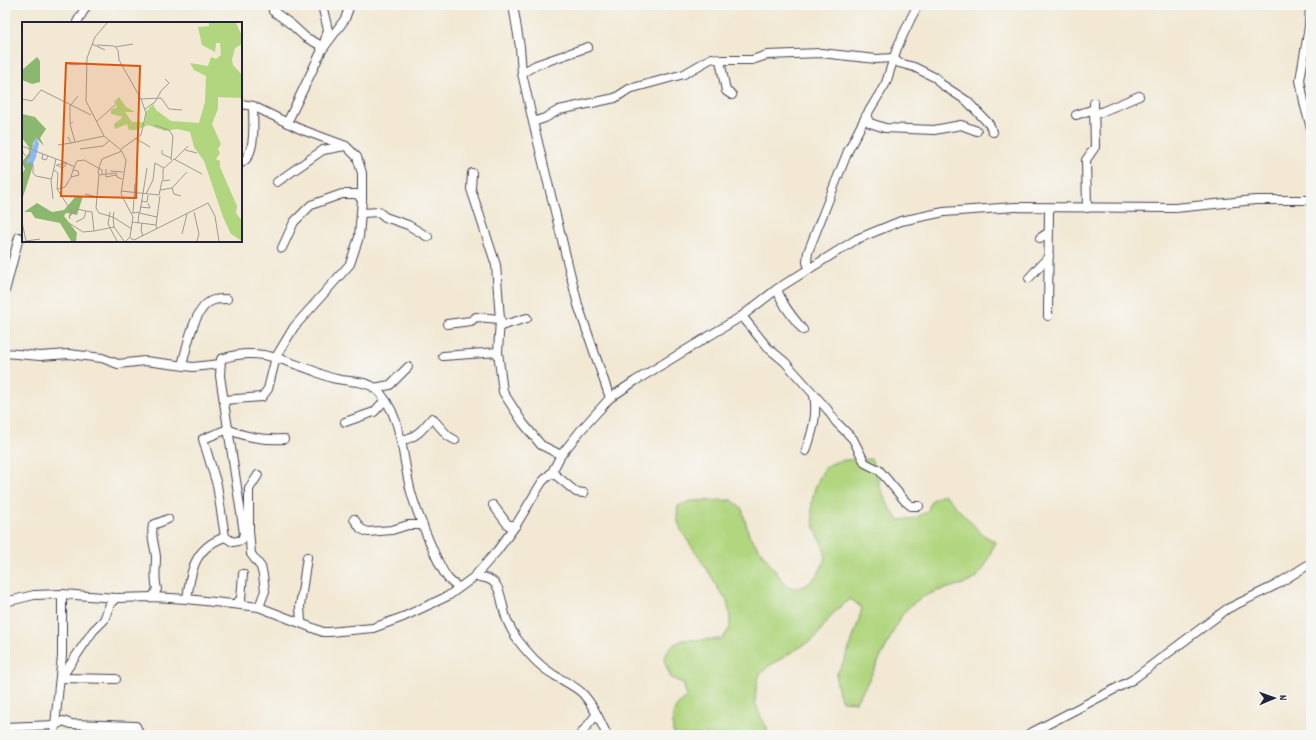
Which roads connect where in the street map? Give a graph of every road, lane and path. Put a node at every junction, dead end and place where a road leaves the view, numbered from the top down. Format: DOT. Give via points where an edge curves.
graph roads {
  1 [pos="87,5"];
  2 [pos="276,5"];
  3 [pos="322,5"];
  4 [pos="350,5"];
  5 [pos="514,5"];
  6 [pos="918,5"];
  7 [pos="1310,5"];
  8 [pos="77,22"];
  9 [pos="588,47"];
  10 [pos="322,50"];
  11 [pos="893,58"];
  12 [pos="720,60"];
  13 [pos="522,73"];
  14 [pos="732,95"];
  15 [pos="1139,96"];
  16 [pos="242,104"];
  17 [pos="253,106"];
  18 [pos="1094,109"];
  19 [pos="1076,115"];
  20 [pos="866,116"];
  21 [pos="533,122"];
  22 [pos="287,123"];
  23 [pos="1311,128"];
  24 [pos="977,131"];
  25 [pos="993,132"];
  26 [pos="346,146"];
  27 [pos="242,162"];
  28 [pos="472,173"];
  29 [pos="277,182"];
  30 [pos="362,200"];
  31 [pos="1311,200"];
  32 [pos="1049,208"];
  33 [pos="1087,208"];
  34 [pos="362,213"];
  35 [pos="1049,232"];
  36 [pos="19,237"];
  37 [pos="428,237"];
  38 [pos="1040,238"];
  39 [pos="282,248"];
  40 [pos="1049,256"];
  41 [pos="809,269"];
  42 [pos="1030,278"];
  43 [pos="777,289"];
  44 [pos="5,291"];
  45 [pos="227,299"];
  46 [pos="742,316"];
  47 [pos="1048,316"];
  48 [pos="527,318"];
  49 [pos="500,319"];
  50 [pos="447,324"];
  51 [pos="803,330"];
  52 [pos="498,352"];
  53 [pos="5,353"];
  54 [pos="443,356"];
  55 [pos="276,357"];
  56 [pos="220,364"];
  57 [pos="182,366"];
  58 [pos="408,367"];
  59 [pos="374,388"];
  60 [pos="814,395"];
  61 [pos="610,398"];
  62 [pos="224,400"];
  63 [pos="385,400"];
  64 [pos="345,422"];
  65 [pos="228,429"];
  66 [pos="284,439"];
  67 [pos="402,440"];
  68 [pos="455,440"];
  69 [pos="806,451"];
  70 [pos="561,455"];
  71 [pos="552,472"];
  72 [pos="258,476"];
  73 [pos="584,493"];
  74 [pos="492,505"];
  75 [pos="919,506"];
  76 [pos="168,519"];
  77 [pos="354,519"];
  78 [pos="423,524"];
  79 [pos="516,525"];
  80 [pos="225,537"];
  81 [pos="307,557"];
  82 [pos="1311,563"];
  83 [pos="242,574"];
  84 [pos="474,577"];
  85 [pos="459,587"];
  86 [pos="62,594"];
  87 [pos="153,597"];
  88 [pos="116,598"];
  89 [pos="187,599"];
  90 [pos="5,602"];
  91 [pos="234,604"];
  92 [pos="259,607"];
  93 [pos="301,622"];
  94 [pos="60,678"];
  95 [pos="116,679"];
  96 [pos="596,715"];
  97 [pos="56,725"];
  98 [pos="5,727"];
  99 [pos="54,735"];
  100 [pos="140,735"];
  101 [pos="580,735"];
  102 [pos="607,735"];
  103 [pos="1027,735"];
  1 -- 8 [label="street"];
  2 -- 10 [label="street" via="273,11 305,37 320,44"];
  3 -- 10 [label="street" via="328,30"];
  4 -- 10 [label="street" via="345,19"];
  5 -- 13 [label="street"];
  6 -- 11 [label="street"];
  7 -- 23 [label="street" via="1300,80"];
  9 -- 13 [label="street" via="536,65"];
  10 -- 22 [label="street"];
  11 -- 12 [label="street" via="876,59 821,53 767,55 752,60"];
  11 -- 20 [label="street" via="886,82"];
  11 -- 25 [label="street" via="899,63 936,78 967,101 989,124"];
  12 -- 14 [label="street" via="726,91"];
  12 -- 21 [label="street" via="712,58 684,74 629,89 615,98 559,110"];
  13 -- 21 [label="street"];
  15 -- 18 [label="street"];
  16 -- 17 [label="street"];
  17 -- 22 [label="street"];
  17 -- 27 [label="street" via="252,147"];
  18 -- 19 [label="street"];
  18 -- 33 [label="street" via="1095,147 1086,160"];
  20 -- 24 [label="street" via="870,123 885,128 934,130 961,125"];
  20 -- 41 [label="street" via="848,152 808,252"];
  21 -- 61 [label="street" via="578,305"];
  22 -- 26 [label="street"];
  26 -- 29 [label="street" via="323,150"];
  26 -- 30 [label="street" via="357,157 362,173"];
  28 -- 49 [label="street" via="471,189 496,265"];
  30 -- 34 [label="street"];
  30 -- 39 [label="street" via="357,194 342,194 311,205 294,222"];
  31 -- 33 [label="street" via="1255,200 1175,208"];
  32 -- 33 [label="street"];
  32 -- 35 [label="street"];
  32 -- 41 [label="street" via="1015,207 944,212 900,221 857,239"];
  34 -- 37 [label="street" via="379,212"];
  34 -- 55 [label="street" via="359,237 350,264 294,327"];
  35 -- 38 [label="street"];
  35 -- 40 [label="street"];
  36 -- 44 [label="street"];
  40 -- 42 [label="street"];
  40 -- 47 [label="street"];
  41 -- 43 [label="street"];
  43 -- 46 [label="street"];
  43 -- 51 [label="street" via="779,297"];
  45 -- 57 [label="street" via="213,300 201,310 192,326"];
  46 -- 60 [label="street" via="767,347 785,362"];
  46 -- 61 [label="street"];
  48 -- 49 [label="street" via="504,325"];
  49 -- 50 [label="street" via="476,317 471,321"];
  49 -- 52 [label="street"];
  52 -- 54 [label="street"];
  52 -- 70 [label="street" via="503,392 523,424 541,445"];
  53 -- 57 [label="street" via="40,356 69,354 102,358 118,364 145,361"];
  55 -- 56 [label="street" via="252,353 221,359"];
  55 -- 59 [label="street" via="335,379 362,383"];
  55 -- 62 [label="street" via="268,389 262,397"];
  56 -- 57 [label="street"];
  56 -- 62 [label="street"];
  58 -- 59 [label="street" via="390,385"];
  59 -- 63 [label="street"];
  60 -- 69 [label="street" via="814,428"];
  60 -- 75 [label="street" via="852,439 865,463 878,470 904,501 911,506"];
  61 -- 70 [label="street"];
  62 -- 65 [label="street"];
  63 -- 64 [label="street" via="374,412"];
  63 -- 67 [label="street"];
  65 -- 66 [label="street" via="244,436 268,440"];
  65 -- 80 [label="street" via="203,439 217,485"];
  65 -- 80 [label="street" via="244,533 242,540 233,542"];
  67 -- 68 [label="street" via="407,440 421,431 432,418"];
  67 -- 78 [label="street" via="411,492"];
  70 -- 71 [label="street"];
  71 -- 73 [label="street" via="576,492"];
  71 -- 79 [label="street" via="542,482"];
  72 -- 92 [label="street" via="249,489 249,530 251,554 261,567 263,575 265,591"];
  74 -- 79 [label="street" via="508,525"];
  76 -- 87 [label="street" via="154,525 151,532 156,556 157,589"];
  77 -- 78 [label="street" via="360,529 368,532"];
  78 -- 85 [label="street" via="443,571 453,585"];
  79 -- 84 [label="street"];
  80 -- 89 [label="street" via="216,540 202,551 191,573"];
  81 -- 93 [label="street" via="300,606"];
  82 -- 103 [label="street" via="1276,585 1227,609 1132,680"];
  83 -- 91 [label="street" via="241,599"];
  84 -- 85 [label="street"];
  84 -- 96 [label="street" via="490,580 495,585 502,597 510,628 517,639 550,673 581,692 590,702"];
  85 -- 93 [label="street" via="448,596 403,618 373,628 329,632"];
  86 -- 88 [label="street"];
  86 -- 90 [label="street" via="34,595"];
  86 -- 94 [label="street"];
  87 -- 88 [label="street"];
  87 -- 89 [label="street"];
  88 -- 94 [label="street" via="110,604 104,620 93,631"];
  89 -- 91 [label="street"];
  91 -- 92 [label="street"];
  92 -- 93 [label="street"];
  94 -- 95 [label="street"];
  94 -- 97 [label="street"];
  96 -- 101 [label="street"];
  96 -- 102 [label="street"];
  97 -- 98 [label="street"];
  97 -- 99 [label="street"];
  97 -- 100 [label="street" via="63,721 71,724 136,726"];
}
